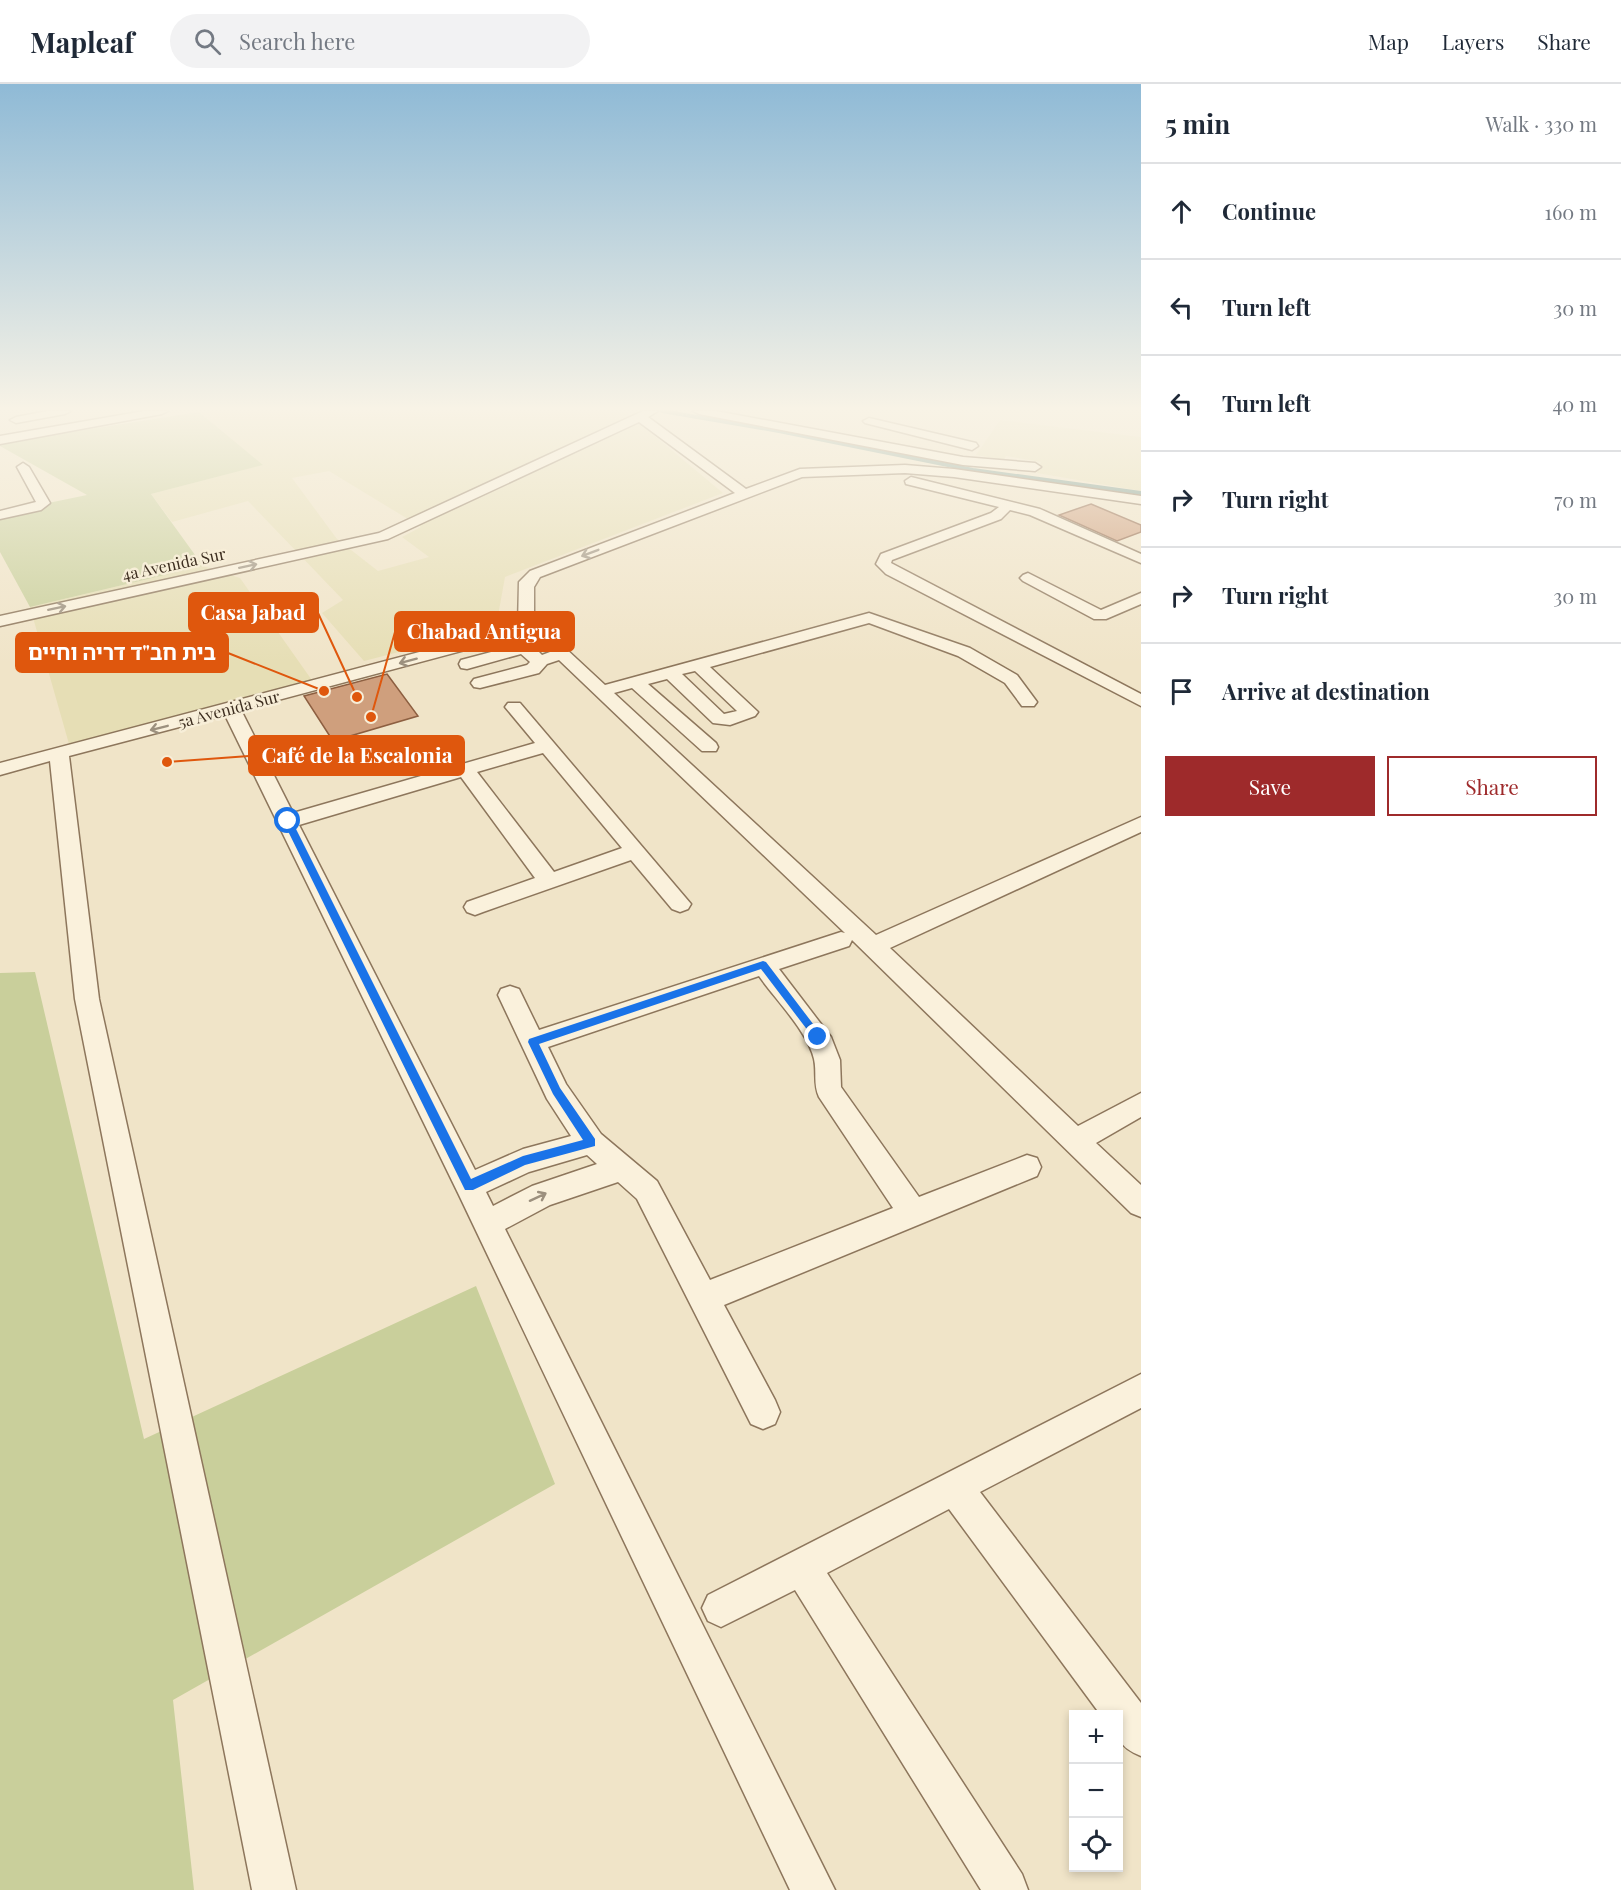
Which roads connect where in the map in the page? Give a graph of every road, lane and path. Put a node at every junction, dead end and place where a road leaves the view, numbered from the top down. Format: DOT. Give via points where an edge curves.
graph roads {
  1 [pos="39,495"];
  2 [pos="473,495"];
  3 [pos="737,495"];
  4 [pos="964,495"];
  5 [pos="1096,495"];
  6 [pos="1141,500"];
  7 [pos="1007,505"];
  8 [pos="0,514"];
  9 [pos="1141,559"];
  10 [pos="1141,582"];
  11 [pos="1141,598"];
  12 [pos="0,621"];
  13 [pos="538,625"];
  14 [pos="561,654"];
  15 [pos="539,661"];
  16 [pos="466,664"];
  17 [pos="698,665"];
  18 [pos="670,672"];
  19 [pos="636,682"];
  20 [pos="480,684"];
  21 [pos="602,691"];
  22 [pos="1141,701"];
  23 [pos="1028,702"];
  24 [pos="514,707"];
  25 [pos="231,709"];
  26 [pos="546,746"];
  27 [pos="709,747"];
  28 [pos="59,754"];
  29 [pos="0,769"];
  30 [pos="465,769"];
  31 [pos="288,821"];
  32 [pos="1141,824"];
  33 [pos="636,851"];
  34 [pos="549,881"];
  35 [pos="680,904"];
  36 [pos="474,907"];
  37 [pos="841,940"];
  38 [pos="873,946"];
  39 [pos="763,965"];
  40 [pos="510,995"];
  41 [pos="533,1042"];
  42 [pos="1141,1104"];
  43 [pos="1077,1140"];
  44 [pos="591,1142"];
  45 [pos="1027,1167"];
  46 [pos="620,1169"];
  47 [pos="469,1186"];
  48 [pos="1141,1204"];
  49 [pos="913,1212"];
  50 [pos="486,1224"];
  51 [pos="704,1298"];
  52 [pos="1141,1390"];
  53 [pos="763,1412"];
  54 [pos="954,1487"];
  55 [pos="801,1566"];
  56 [pos="721,1608"];
  57 [pos="1141,1736"];
  58 [pos="274,1890"];
  59 [pos="813,1890"];
  60 [pos="1006,1890"];
  1 -- 8 [label="street" via="41,505"];
  12 -- 2 [label="street, 4a Avenida Sur, one-way" via="383,536"];
  3 -- 13 [label="street, one-way" via="536,574 527,582"];
  4 -- 7 [label="street"];
  5 -- 6 [label="street"];
  7 -- 9 [label="street" via="1035,512"];
  7 -- 22 [label="street" via="996,516 886,557 883,564"];
  10 -- 11 [label="street" via="1103,602"];
  13 -- 14 [label="street"];
  13 -- 25 [label="street, 5a Avenida Sur, one-way"];
  14 -- 15 [label="street"];
  14 -- 21 [label="street"];
  15 -- 16 [label="street" via="521,649"];
  15 -- 20 [label="street" via="533,669"];
  17 -- 18 [label="street"];
  17 -- 18 [label="street" via="749,712 730,720 719,718"];
  17 -- 23 [label="street" via="869,618 964,652 1011,678"];
  18 -- 19 [label="street"];
  19 -- 21 [label="street"];
  19 -- 27 [label="street"];
  21 -- 38 [label="street"];
  24 -- 26 [label="street"];
  25 -- 28 [label="street, 5a Avenida Sur, one-way"];
  25 -- 31 [label="street"];
  26 -- 30 [label="street"];
  26 -- 33 [label="street"];
  28 -- 29 [label="street, 5a Avenida Sur"];
  28 -- 58 [label="street" via="87,999"];
  30 -- 31 [label="street"];
  30 -- 34 [label="street"];
  31 -- 47 [label="street"];
  32 -- 38 [label="street"];
  33 -- 34 [label="street"];
  33 -- 35 [label="street"];
  34 -- 36 [label="street"];
  37 -- 39 [label="street"];
  38 -- 43 [label="street"];
  39 -- 41 [label="street"];
  39 -- 49 [label="street" via="818,1037 827,1060 828,1089"];
  40 -- 41 [label="street"];
  41 -- 44 [label="street" via="556,1091"];
  42 -- 43 [label="street"];
  43 -- 48 [label="street"];
  44 -- 46 [label="street"];
  44 -- 47 [label="street" via="523,1161"];
  45 -- 49 [label="street"];
  50 -- 46 [label="street, one-way" via="542,1195"];
  46 -- 51 [label="street" via="647,1190"];
  47 -- 50 [label="street"];
  49 -- 51 [label="street"];
  50 -- 59 [label="street"];
  51 -- 53 [label="street"];
  52 -- 54 [label="street"];
  54 -- 55 [label="street"];
  54 -- 57 [label="street"];
  55 -- 56 [label="street"];
  55 -- 60 [label="street"];
}
